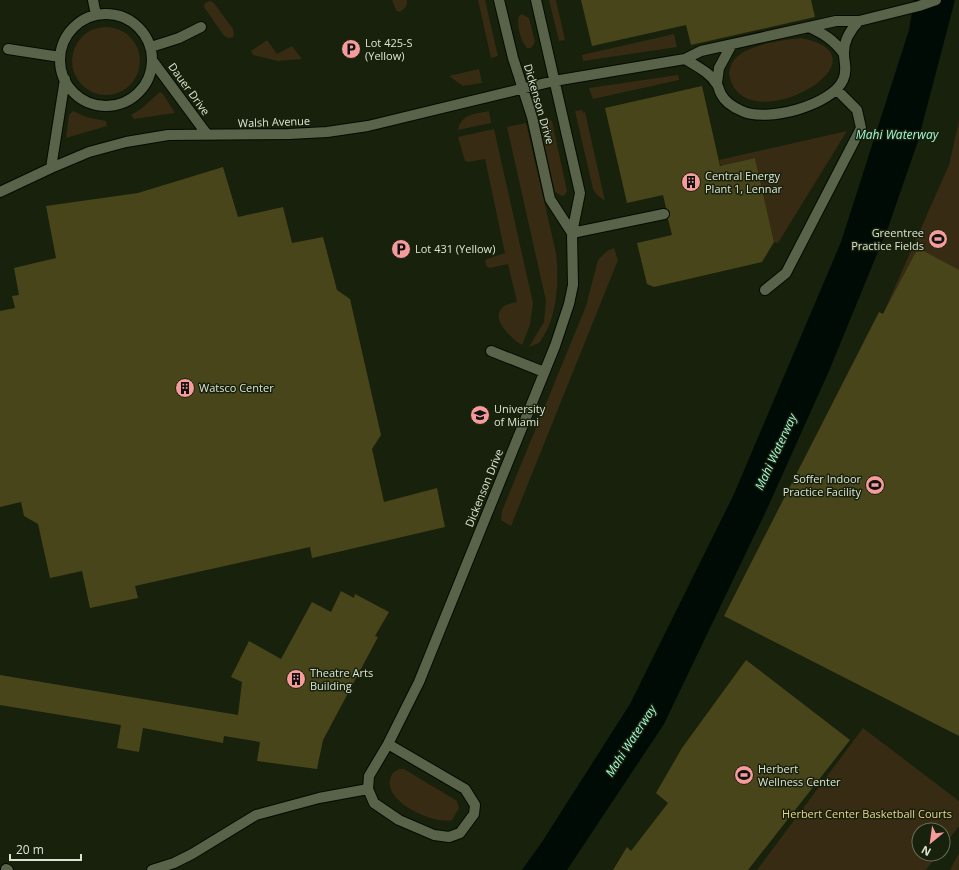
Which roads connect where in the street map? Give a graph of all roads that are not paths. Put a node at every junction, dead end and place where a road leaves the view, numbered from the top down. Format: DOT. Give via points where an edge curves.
graph roads {
  1 [pos="93,0"];
  2 [pos="499,0"];
  3 [pos="536,0"];
  4 [pos="936,0"];
  5 [pos="96,15"];
  6 [pos="859,21"];
  7 [pos="201,27"];
  8 [pos="809,27"];
  9 [pos="732,44"];
  10 [pos="151,47"];
  11 [pos="8,49"];
  12 [pos="844,54"];
  13 [pos="60,57"];
  14 [pos="152,60"];
  15 [pos="685,60"];
  16 [pos="65,78"];
  17 [pos="554,81"];
  18 [pos="716,83"];
  19 [pos="522,88"];
  20 [pos="837,90"];
  21 [pos="206,133"];
  22 [pos="51,168"];
  23 [pos="0,192"];
  24 [pos="664,214"];
  25 [pos="572,233"];
  26 [pos="765,290"];
  27 [pos="491,351"];
  28 [pos="544,372"];
  29 [pos="388,744"];
  30 [pos="368,789"];
  31 [pos="152,870"];
  1 -- 5 [label="street"];
  2 -- 19 [label="street, Dickenson Drive"];
  3 -- 17 [label="street, Dickenson Drive"];
  4 -- 6 [label="street"];
  5 -- 10 [label="street" via="113,15 130,20 143,32"];
  5 -- 13 [label="street" via="71,30"];
  6 -- 8 [label="street"];
  6 -- 12 [label="street" via="846,38"];
  7 -- 10 [label="street" via="179,38"];
  8 -- 9 [label="street"];
  8 -- 12 [label="street" via="836,42"];
  9 -- 15 [label="street, Walsh Avenue" via="701,51"];
  9 -- 18 [label="street" via="719,68"];
  10 -- 14 [label="street"];
  11 -- 13 [label="street"];
  12 -- 20 [label="street" via="846,69 844,79"];
  13 -- 16 [label="street"];
  14 -- 16 [label="street" via="150,75 142,89 130,99 116,105 100,106 85,101 73,91"];
  14 -- 21 [label="street, Dauer Drive"];
  15 -- 17 [label="street, Walsh Avenue"];
  15 -- 18 [label="street" via="707,73"];
  16 -- 22 [label="street"];
  17 -- 19 [label="street, Walsh Avenue"];
  17 -- 25 [label="street, Dickenson Drive" via="580,193"];
  18 -- 20 [label="street" via="721,95 730,104 743,112 757,115 808,107 824,100"];
  19 -- 21 [label="street, Walsh Avenue" via="368,126 327,132 230,135"];
  19 -- 25 [label="street, Dickenson Drive" via="532,117 550,199"];
  20 -- 26 [label="street" via="857,110 861,128 786,273"];
  21 -- 22 [label="street, Walsh Avenue" via="168,134 126,142 89,152"];
  22 -- 23 [label="street, Walsh Avenue"];
  24 -- 25 [label="street"];
  25 -- 28 [label="street, Dickenson Drive" via="573,285 569,304"];
  27 -- 28 [label="street"];
  28 -- 29 [label="street, Dickenson Drive" via="424,670"];
  29 -- 30 [label="street, Dickenson Drive" via="370,776"];
  29 -- 30 [label="street" via="465,789 475,805 474,814 460,833 450,837 434,835 385,812 374,803"];
  30 -- 31 [label="street" via="319,798 256,815 192,854"];
}
